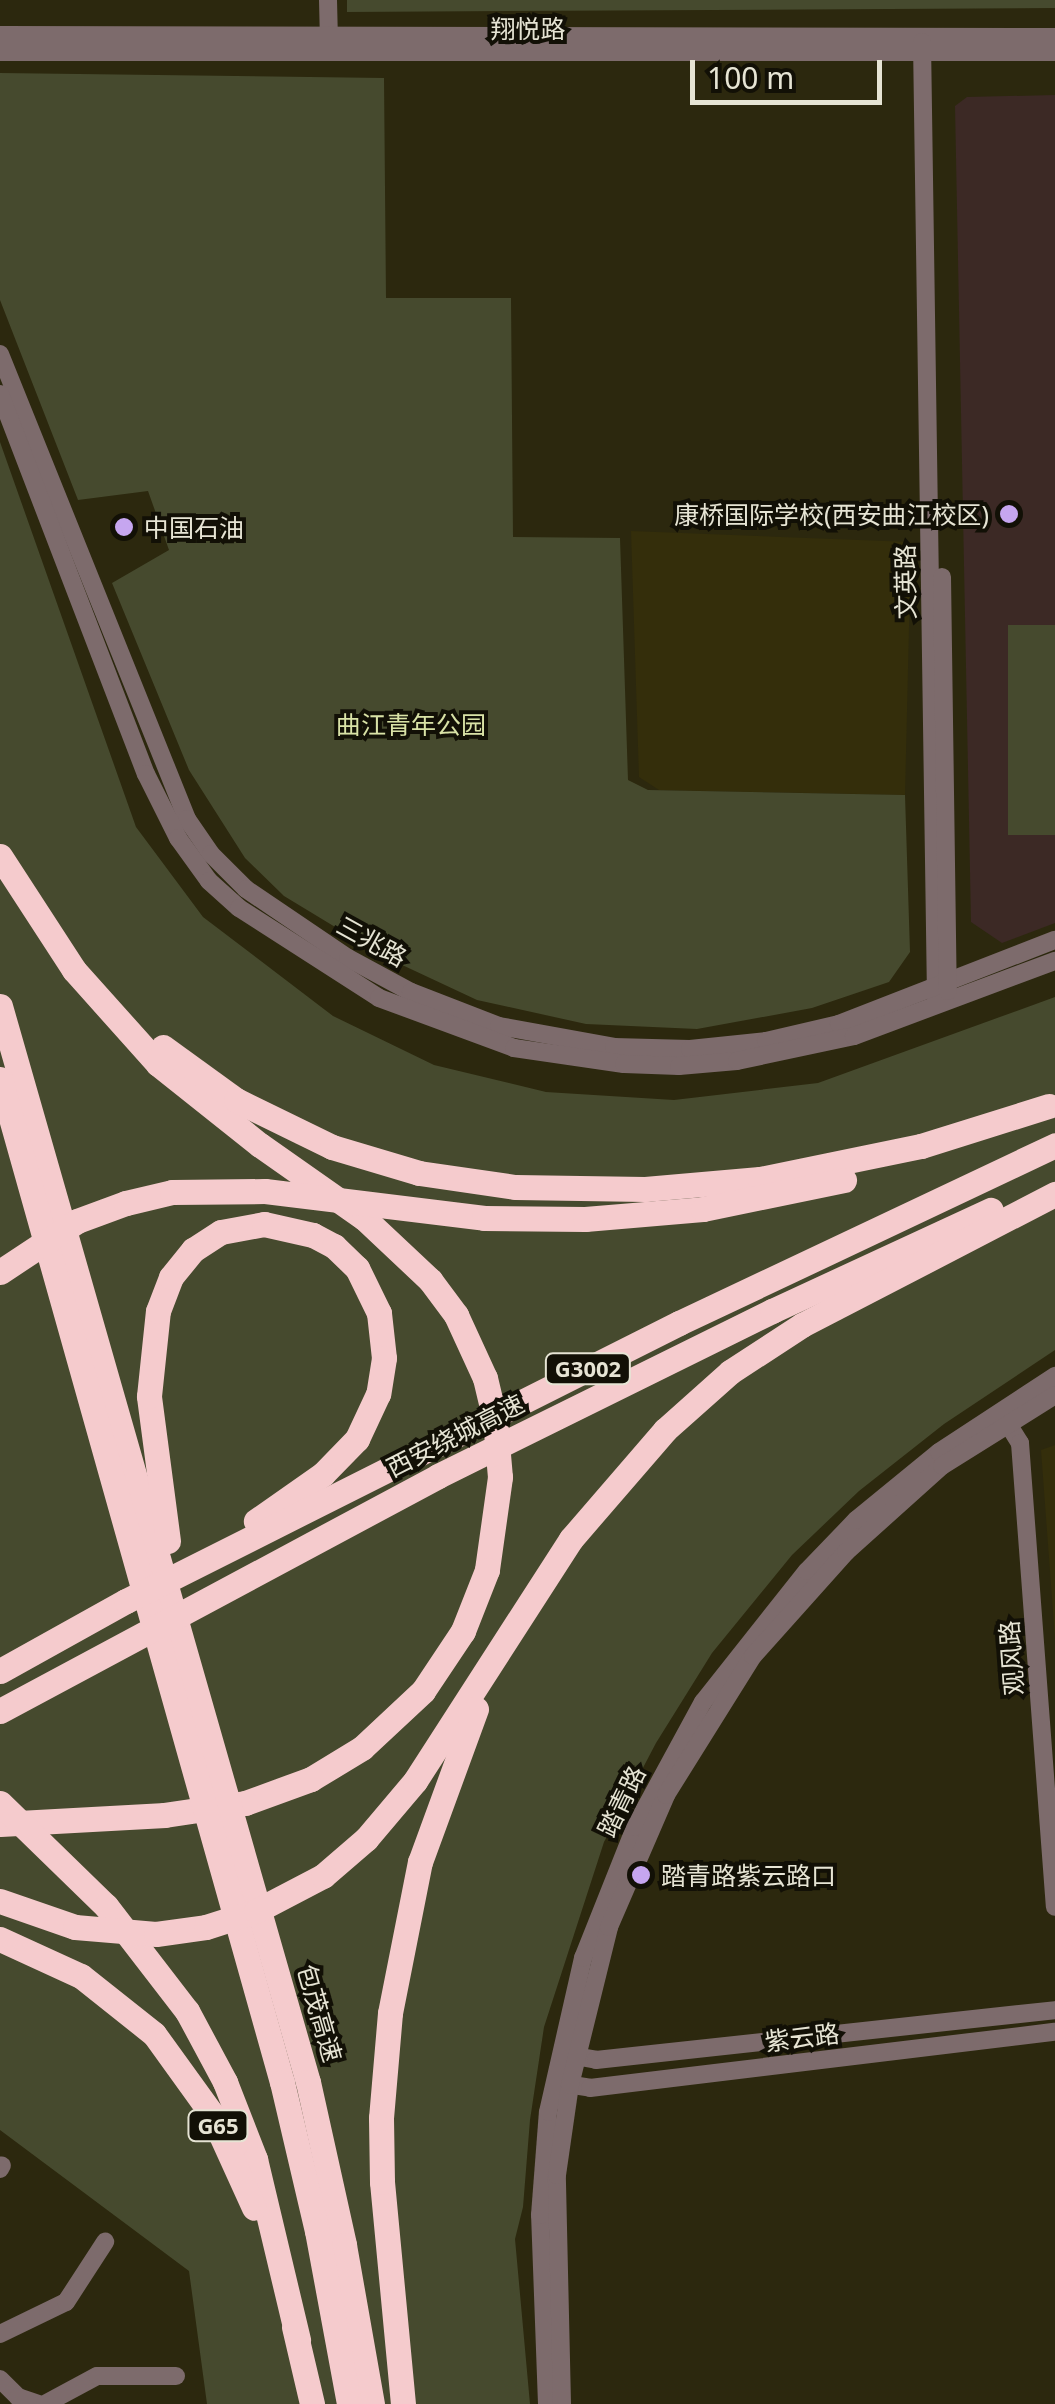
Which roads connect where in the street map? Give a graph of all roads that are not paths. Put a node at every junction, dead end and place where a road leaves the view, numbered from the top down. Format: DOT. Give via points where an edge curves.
graph roads {
  1 [pos="328,0"];
  2 [pos="0,35"];
  3 [pos="1055,37"];
  4 [pos="329,43"];
  5 [pos="928,45"];
  6 [pos="0,52"];
  7 [pos="1055,52"];
  8 [pos="0,354"];
  9 [pos="0,394"];
  10 [pos="0,856"];
  11 [pos="17,885"];
  12 [pos="1055,940"];
  13 [pos="1055,961"];
  14 [pos="942,983"];
  15 [pos="942,1004"];
  16 [pos="0,1006"];
  17 [pos="0,1078"];
  18 [pos="1052,1104"];
  19 [pos="1055,1144"];
  20 [pos="1055,1182"];
  21 [pos="43,1184"];
  22 [pos="1055,1194"];
  23 [pos="0,1272"];
  24 [pos="1055,1376"];
  25 [pos="1055,1395"];
  26 [pos="1004,1417"];
  27 [pos="126,1602"];
  28 [pos="523,1614"];
  29 [pos="185,1644"];
  30 [pos="0,1670"];
  31 [pos="0,1710"];
  32 [pos="0,1803"];
  33 [pos="0,1824"];
  34 [pos="0,1901"];
  35 [pos="1055,1907"];
  36 [pos="0,1939"];
  37 [pos="1055,2010"];
  38 [pos="1055,2032"];
  39 [pos="569,2055"];
  40 [pos="562,2083"];
  41 [pos="104,2242"];
  42 [pos="0,2334"];
  43 [pos="298,2340"];
  44 [pos="176,2376"];
  45 [pos="0,2378"];
  46 [pos="41,2404"];
  47 [pos="312,2404"];
  48 [pos="349,2404"];
  49 [pos="372,2404"];
  50 [pos="404,2404"];
  51 [pos="547,2404"];
  52 [pos="562,2404"];
  1 -- 4 [label="street"];
  2 -- 4 [label="street, 翔悦路"];
  3 -- 5 [label="street, 翔悦路"];
  4 -- 5 [label="street, 翔悦路"];
  4 -- 6 [label="street, 翔悦路"];
  5 -- 7 [label="street, 翔悦路"];
  5 -- 14 [label="street, 文英路"];
  8 -- 14 [label="street, 三兆路" via="187,818 246,889 292,924 411,992 499,1026 614,1047 766,1041 839,1024"];
  9 -- 15 [label="street, 三兆路" via="161,808 209,881 280,936 379,998 467,1034 624,1064 753,1058 854,1036"];
  10 -- 11 [label="highway"];
  11 -- 18 [label="highway" via="128,1015 202,1078 309,1138 419,1174 552,1189 760,1179 921,1146"];
  11 -- 33 [label="highway" via="74,970 158,1064 416,1264 456,1314 471,1345 491,1400 500,1455 494,1542 464,1631 423,1691 347,1759 245,1804"];
  12 -- 14 [label="street, 三兆路"];
  13 -- 15 [label="street, 三兆路"];
  14 -- 15 [label="street, 文英路"];
  16 -- 21 [label="highway"];
  17 -- 21 [label="highway"];
  18 -- 23 [label="highway" via="906,1161 703,1209 585,1219 484,1218 265,1191 190,1191 126,1202 77,1221"];
  19 -- 27 [label="highway, 西安绕城高速 / G3002" via="679,1323"];
  20 -- 31 [label="highway, 西安绕城高速 / G3002" via="672,1358"];
  21 -- 29 [label="highway"];
  21 -- 48 [label="highway" via="282,2082"];
  22 -- 28 [label="highway" via="852,1296 730,1372 615,1484"];
  24 -- 26 [label="street, 踏青路"];
  25 -- 26 [label="street, 踏青路"];
  26 -- 35 [label="street, 观风路" via="1020,1443"];
  26 -- 39 [label="street, 踏青路" via="938,1452 856,1520 774,1609 703,1702 602,1902"];
  27 -- 29 [label="highway" via="322,1474 357,1439 375,1403 383,1335 364,1279 324,1240 264,1224 221,1232 193,1250 171,1277 153,1331 150,1416"];
  27 -- 30 [label="highway, 西安绕城高速"];
  28 -- 34 [label="highway" via="415,1780 366,1839 279,1902 206,1927 132,1935 76,1928"];
  28 -- 50 [label="highway" via="436,1810 390,2013 382,2182"];
  29 -- 49 [label="highway, 包茂高速" via="302,2063"];
  32 -- 43 [label="highway" via="124,1926 206,2045 265,2190"];
  36 -- 43 [label="highway, G65" via="103,1991 184,2070 240,2172"];
  37 -- 39 [label="street, 紫云路" via="596,2060"];
  38 -- 40 [label="street, 紫云路" via="590,2088"];
  39 -- 40 [label="street, 踏青路"];
  40 -- 51 [label="street, 踏青路" via="540,2215"];
  40 -- 52 [label="street, 踏青路" via="556,2211"];
  41 -- 42 [label="street" via="66,2302"];
  43 -- 47 [label="highway, G65"];
  44 -- 46 [label="street" via="96,2376"];
  45 -- 46 [label="street" via="18,2397"];
}
